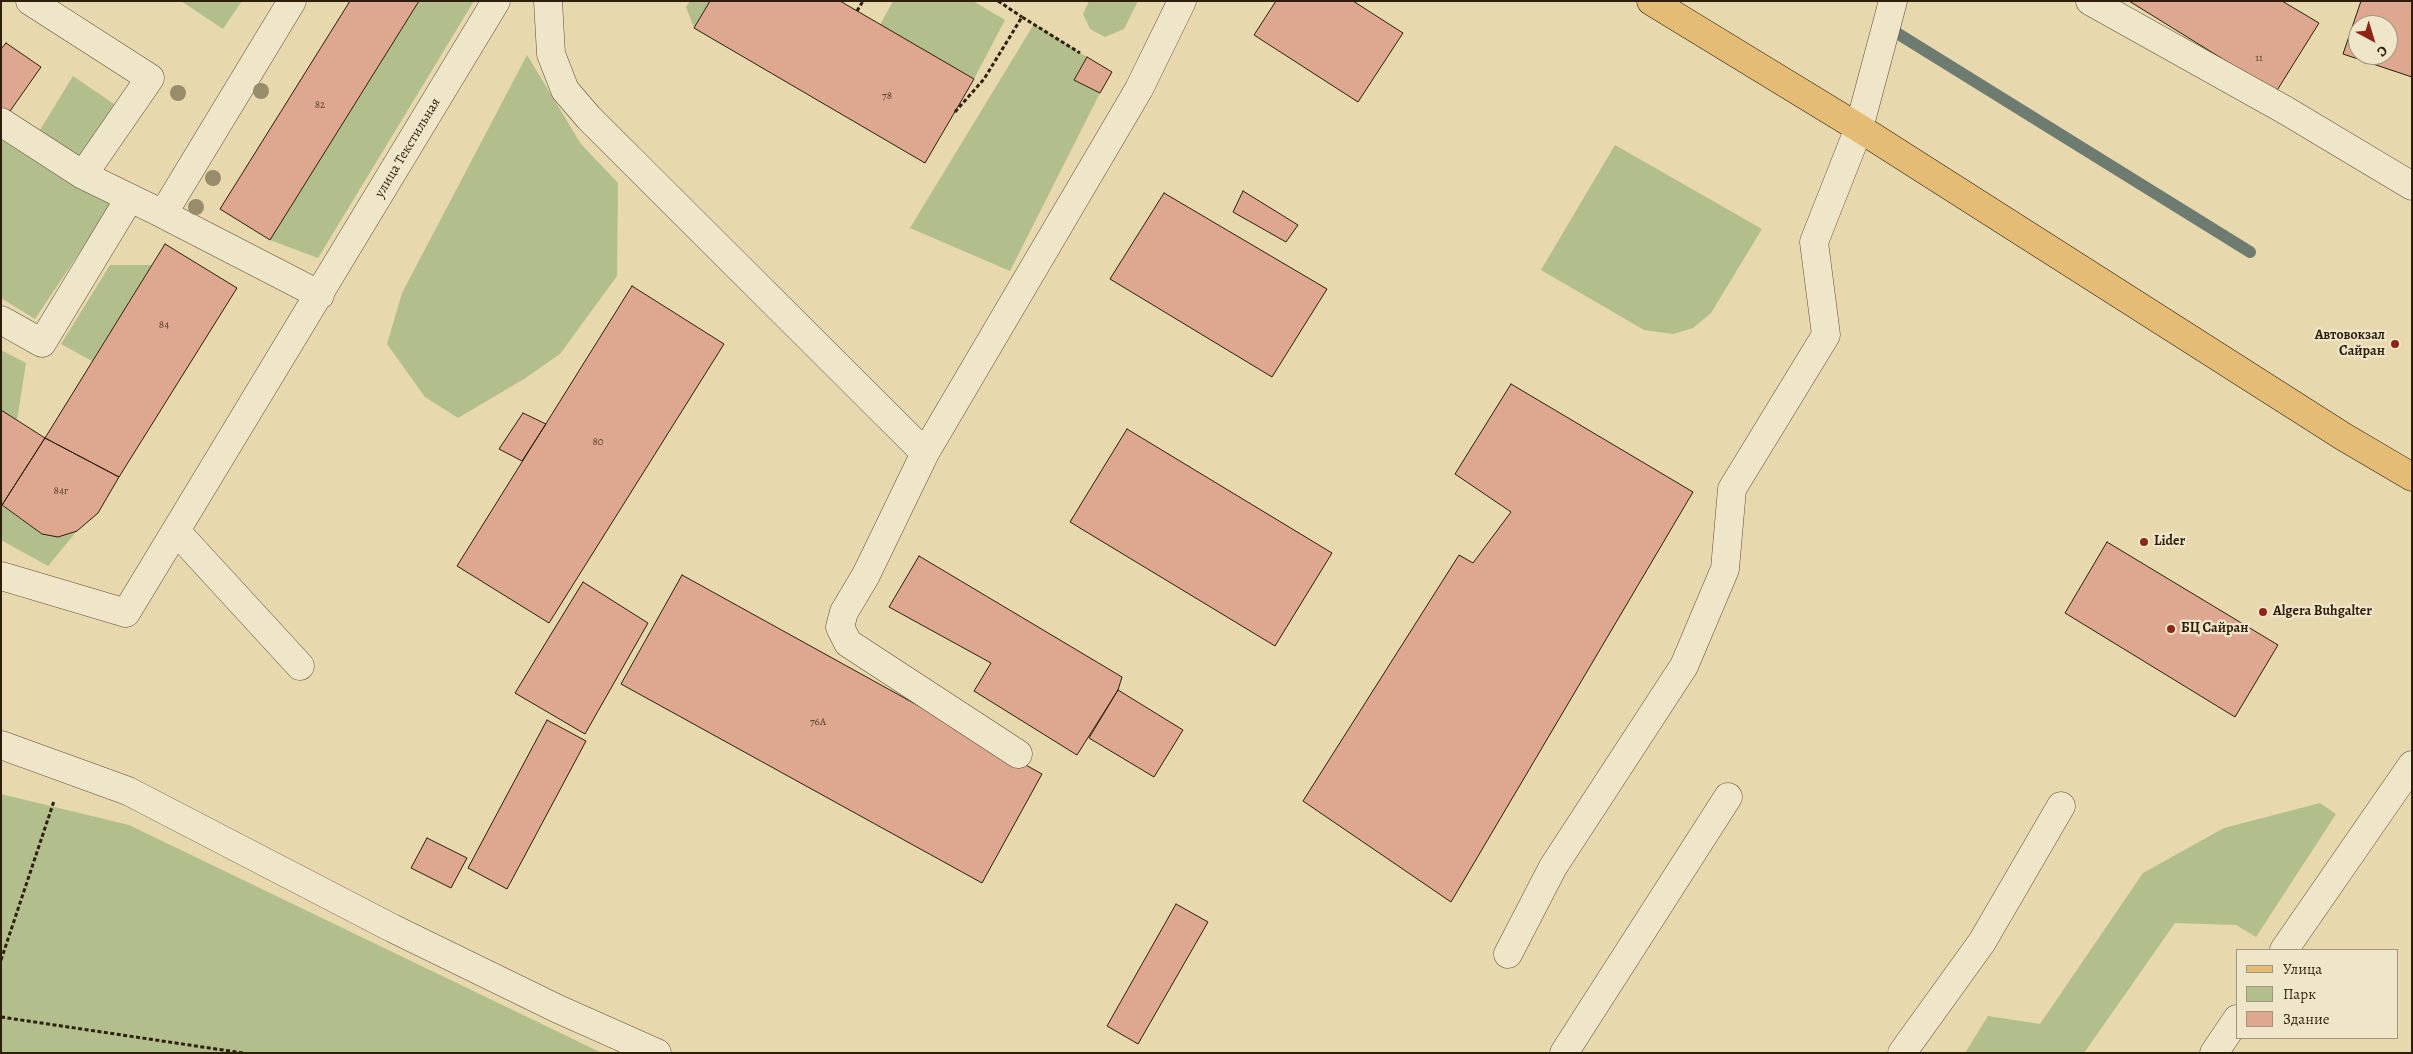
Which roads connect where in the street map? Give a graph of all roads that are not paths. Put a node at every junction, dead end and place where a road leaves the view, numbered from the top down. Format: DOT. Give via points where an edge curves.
graph roads {
  1 [pos="30,1"];
  2 [pos="292,1"];
  3 [pos="496,1"];
  4 [pos="548,1"];
  5 [pos="1182,1"];
  6 [pos="1651,1"];
  7 [pos="1894,1"];
  8 [pos="2090,1"];
  9 [pos="1,122"];
  10 [pos="1859,128"];
  11 [pos="83,175"];
  12 [pos="2412,186"];
  13 [pos="129,199"];
  14 [pos="163,214"];
  15 [pos="320,295"];
  16 [pos="1,320"];
  17 [pos="925,453"];
  18 [pos="2412,477"];
  19 [pos="176,531"];
  20 [pos="1,576"];
  21 [pos="300,666"];
  22 [pos="1,746"];
  23 [pos="1018,754"];
  24 [pos="2412,765"];
  25 [pos="1728,797"];
  26 [pos="2061,806"];
  27 [pos="2285,949"];
  28 [pos="1508,954"];
  29 [pos="2236,1020"];
  30 [pos="658,1053"];
  31 [pos="1564,1053"];
  32 [pos="1902,1053"];
  33 [pos="2214,1053"];
  1 -- 11 [label="street" via="150,78"];
  2 -- 14 [label="street"];
  3 -- 15 [label="street, улица Текстильная"];
  4 -- 17 [label="street" via="551,54 565,90 588,118"];
  5 -- 17 [label="street" via="1139,89"];
  6 -- 10 [label="main road"];
  7 -- 10 [label="street"];
  8 -- 12 [label="street" via="2285,110"];
  9 -- 11 [label="street"];
  10 -- 18 [label="main road" via="2336,432"];
  10 -- 28 [label="street" via="1814,242 1826,335 1732,489 1725,569 1684,666 1553,867"];
  11 -- 13 [label="street"];
  13 -- 14 [label="street"];
  13 -- 16 [label="street" via="42,343"];
  14 -- 15 [label="street"];
  15 -- 19 [label="street, улица Текстильная"];
  17 -- 23 [label="street" via="866,575 844,612 840,627 848,643"];
  19 -- 20 [label="street, улица Текстильная" via="126,613"];
  19 -- 21 [label="street"];
  22 -- 30 [label="street" via="128,791 392,928 558,1009"];
  24 -- 27 [label="street"];
  25 -- 31 [label="street"];
  26 -- 32 [label="street" via="1982,942"];
  29 -- 33 [label="street"];
}
